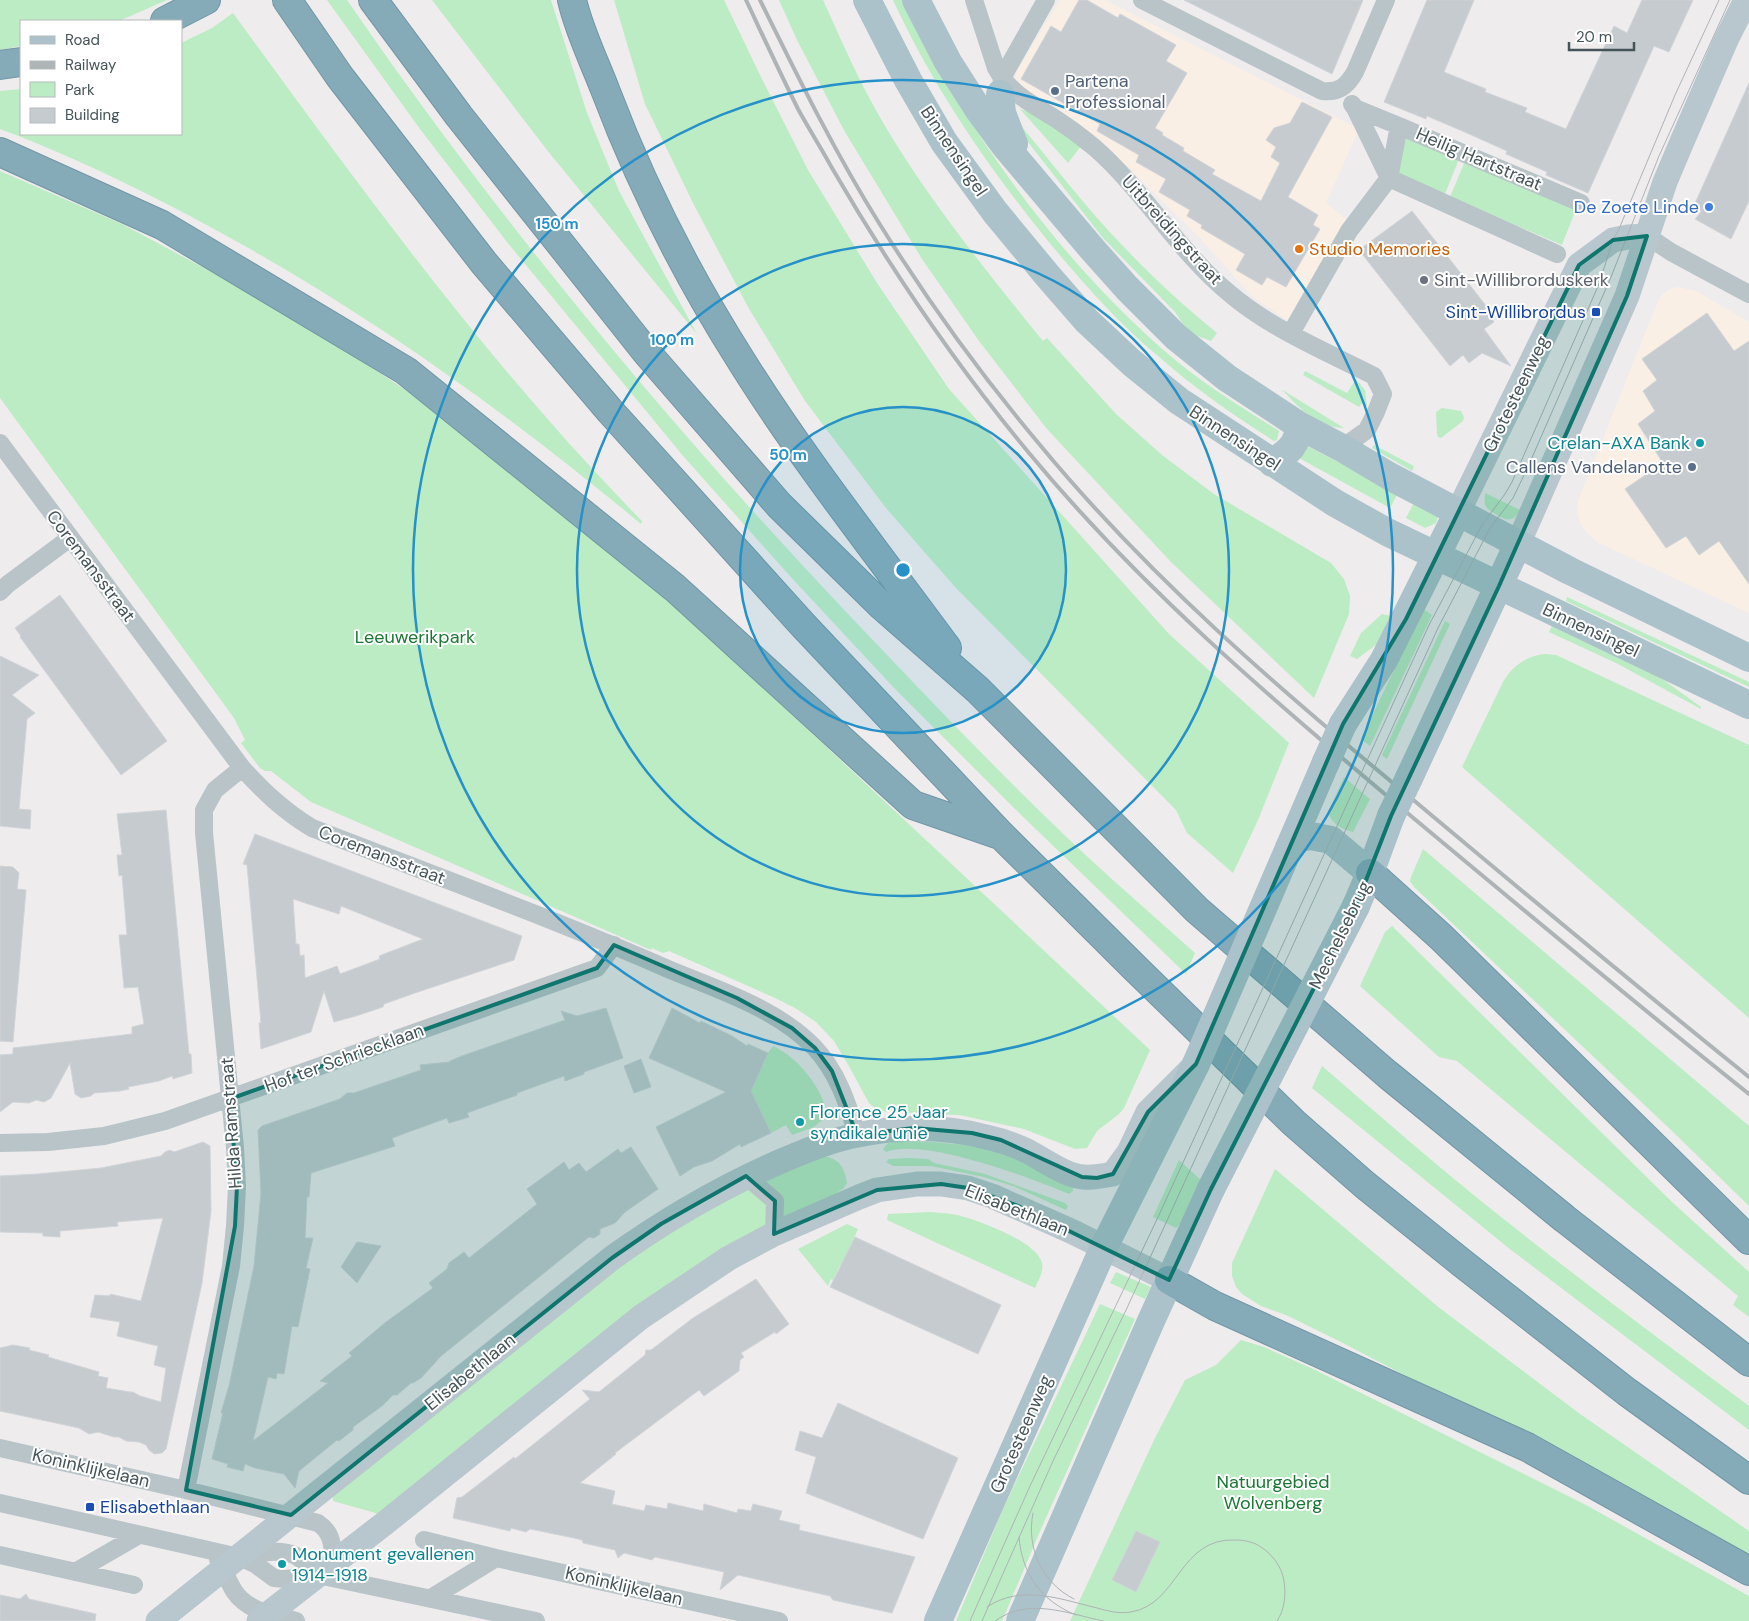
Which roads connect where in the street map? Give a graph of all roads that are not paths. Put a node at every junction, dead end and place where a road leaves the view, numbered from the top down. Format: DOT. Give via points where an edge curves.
graph roads {
  1 [pos="206,0"];
  2 [pos="287,0"];
  3 [pos="373,0"];
  4 [pos="572,0"];
  5 [pos="867,0"];
  6 [pos="916,0"];
  7 [pos="974,0"];
  8 [pos="1046,0"];
  9 [pos="1142,0"];
  10 [pos="1386,0"];
  11 [pos="1746,0"];
  12 [pos="168,20"];
  13 [pos="20,62"];
  14 [pos="0,65"];
  15 [pos="1001,86"];
  16 [pos="1342,89"];
  17 [pos="1355,108"];
  18 [pos="1399,126"];
  19 [pos="0,152"];
  20 [pos="1389,178"];
  21 [pos="1048,198"];
  22 [pos="1581,203"];
  23 [pos="1647,236"];
  24 [pos="1557,254"];
  25 [pos="1749,294"];
  26 [pos="1291,333"];
  27 [pos="1300,426"];
  28 [pos="0,444"];
  29 [pos="1342,448"];
  30 [pos="1272,463"];
  31 [pos="1458,512"];
  32 [pos="70,538"];
  33 [pos="1518,544"];
  34 [pos="1435,555"];
  35 [pos="1499,586"];
  36 [pos="0,592"];
  37 [pos="1749,658"];
  38 [pos="978,690"];
  39 [pos="1749,705"];
  40 [pos="242,768"];
  41 [pos="1001,835"];
  42 [pos="1291,844"];
  43 [pos="1370,873"];
  44 [pos="614,945"];
  45 [pos="230,1099"];
  46 [pos="1150,1132"];
  47 [pos="857,1135"];
  48 [pos="0,1143"];
  49 [pos="746,1176"];
  50 [pos="774,1234"];
  51 [pos="1749,1240"];
  52 [pos="1104,1247"];
  53 [pos="1169,1280"];
  54 [pos="1749,1362"];
  55 [pos="0,1448"];
  56 [pos="1749,1480"];
  57 [pos="186,1490"];
  58 [pos="0,1503"];
  59 [pos="291,1515"];
  60 [pos="139,1534"];
  61 [pos="424,1540"];
  62 [pos="0,1555"];
  63 [pos="496,1558"];
  64 [pos="225,1559"];
  65 [pos="327,1568"];
  66 [pos="1749,1571"];
  67 [pos="75,1572"];
  68 [pos="134,1585"];
  69 [pos="431,1598"];
  70 [pos="264,1617"];
  71 [pos="751,1618"];
  72 [pos="158,1621"];
  73 [pos="296,1621"];
  74 [pos="536,1621"];
  75 [pos="779,1621"];
  76 [pos="938,1621"];
  77 [pos="1020,1621"];
  1 -- 12 [label="highway"];
  2 -- 41 [label="highway" via="340,77 515,300 610,411 803,625"];
  3 -- 38 [label="highway" via="459,116 635,338 772,498 882,606"];
  4 -- 38 [label="highway" via="621,132 662,222 742,363 834,495"];
  5 -- 30 [label="main road, Binnensingel" via="944,142 995,212 1087,321 1179,401"];
  6 -- 21 [label="main road" via="948,62 978,109"];
  7 -- 15 [label="street, Uitbreidingstraat"];
  8 -- 15 [label="street"];
  9 -- 16 [label="street" via="1322,91"];
  10 -- 16 [label="street" via="1355,72"];
  11 -- 23 [label="main road" via="1665,182"];
  13 -- 14 [label="highway"];
  15 -- 21 [label="main road" via="1002,113 1008,129 1017,150"];
  15 -- 26 [label="street, Uitbreidingstraat" via="1070,129 1106,158 1199,264 1229,293"];
  16 -- 17 [label="street"];
  17 -- 18 [label="street"];
  17 -- 20 [label="street"];
  18 -- 20 [label="street, Heilig Hartstraat"];
  18 -- 22 [label="street, Heilig Hartstraat"];
  19 -- 41 [label="highway" via="162,225 406,371 675,588 913,806"];
  20 -- 24 [label="street"];
  20 -- 26 [label="street, Heilig Hartstraat" via="1349,231"];
  21 -- 27 [label="main road" via="1127,288 1176,337 1226,378"];
  23 -- 25 [label="street"];
  23 -- 31 [label="main road, Grotesteenweg" via="1613,240 1579,265"];
  23 -- 33 [label="main road" via="1627,296"];
  26 -- 29 [label="street, Uitbreidingstraat" via="1374,376 1383,394 1367,430"];
  27 -- 29 [label="main road"];
  27 -- 30 [label="main road" via="1297,441"];
  28 -- 32 [label="street, Coremansstraat"];
  29 -- 31 [label="main road"];
  30 -- 34 [label="main road, Binnensingel" via="1342,507"];
  31 -- 33 [label="main road"];
  31 -- 34 [label="main road"];
  32 -- 36 [label="street"];
  32 -- 40 [label="street, Coremansstraat"];
  33 -- 35 [label="main road, Mechelsebrug"];
  33 -- 37 [label="main road"];
  34 -- 35 [label="main road, Binnensingel"];
  34 -- 42 [label="main road, bridge" via="1384,660 1343,724"];
  35 -- 39 [label="main road, Binnensingel"];
  35 -- 43 [label="main road, Mechelsebrug, bridge" via="1391,816"];
  38 -- 54 [label="highway" via="1197,910 1387,1074 1565,1219"];
  40 -- 44 [label="street, Coremansstraat" via="275,803 312,828"];
  40 -- 45 [label="street, Hilda Ramstraat" via="215,790 204,810"];
  41 -- 56 [label="highway" via="1294,1123 1365,1185 1612,1381"];
  42 -- 43 [label="main road" via="1311,836 1331,840"];
  42 -- 46 [label="main road, bridge" via="1196,1064"];
  43 -- 51 [label="highway" via="1448,944"];
  43 -- 53 [label="main road, Mechelsebrug, bridge" via="1211,1189"];
  44 -- 45 [label="street, Hof ter Schriecklaan" via="597,968"];
  44 -- 47 [label="street, Coremansstraat" via="737,998 792,1028 815,1048 832,1071"];
  45 -- 48 [label="street, Hof ter Schriecklaan" via="164,1121 104,1136"];
  45 -- 57 [label="street, Hilda Ramstraat" via="236,1177 235,1226"];
  46 -- 47 [label="main road, Elisabethlaan" via="1113,1174 1097,1178 1062,1170 1028,1151 972,1133 914,1128"];
  46 -- 52 [label="main road"];
  47 -- 49 [label="main road, Elisabethlaan" via="821,1145"];
  49 -- 50 [label="street" via="775,1201"];
  49 -- 59 [label="main road, Elisabethlaan" via="661,1224 612,1258"];
  50 -- 52 [label="main road, Elisabethlaan" via="877,1190 941,1184 992,1196"];
  50 -- 65 [label="main road, Elisabethlaan" via="728,1258 641,1317"];
  52 -- 53 [label="main road, Elisabethlaan"];
  52 -- 76 [label="main road, Grotesteenweg"];
  53 -- 66 [label="highway" via="1215,1306 1527,1448"];
  53 -- 77 [label="main road"];
  55 -- 57 [label="street, Koninklijkelaan"];
  57 -- 59 [label="street, Koninklijkelaan"];
  58 -- 60 [label="street"];
  59 -- 64 [label="main road, Elisabethlaan"];
  59 -- 65 [label="street, Koninklijkelaan" via="318,1523 328,1532 333,1546"];
  60 -- 64 [label="street"];
  60 -- 67 [label="street"];
  61 -- 63 [label="street, Koninklijkelaan"];
  62 -- 67 [label="street"];
  63 -- 69 [label="street"];
  63 -- 71 [label="street, Koninklijkelaan"];
  64 -- 65 [label="street" via="287,1553"];
  64 -- 65 [label="street" via="254,1564 274,1578 287,1579"];
  64 -- 70 [label="street" via="234,1590"];
  64 -- 72 [label="main road, Elisabethlaan"];
  65 -- 69 [label="street" via="350,1582"];
  65 -- 70 [label="main road, Elisabethlaan"];
  67 -- 68 [label="street"];
  69 -- 74 [label="street"];
  70 -- 73 [label="street"];
  71 -- 75 [label="street, Koninklijkelaan"];
}
